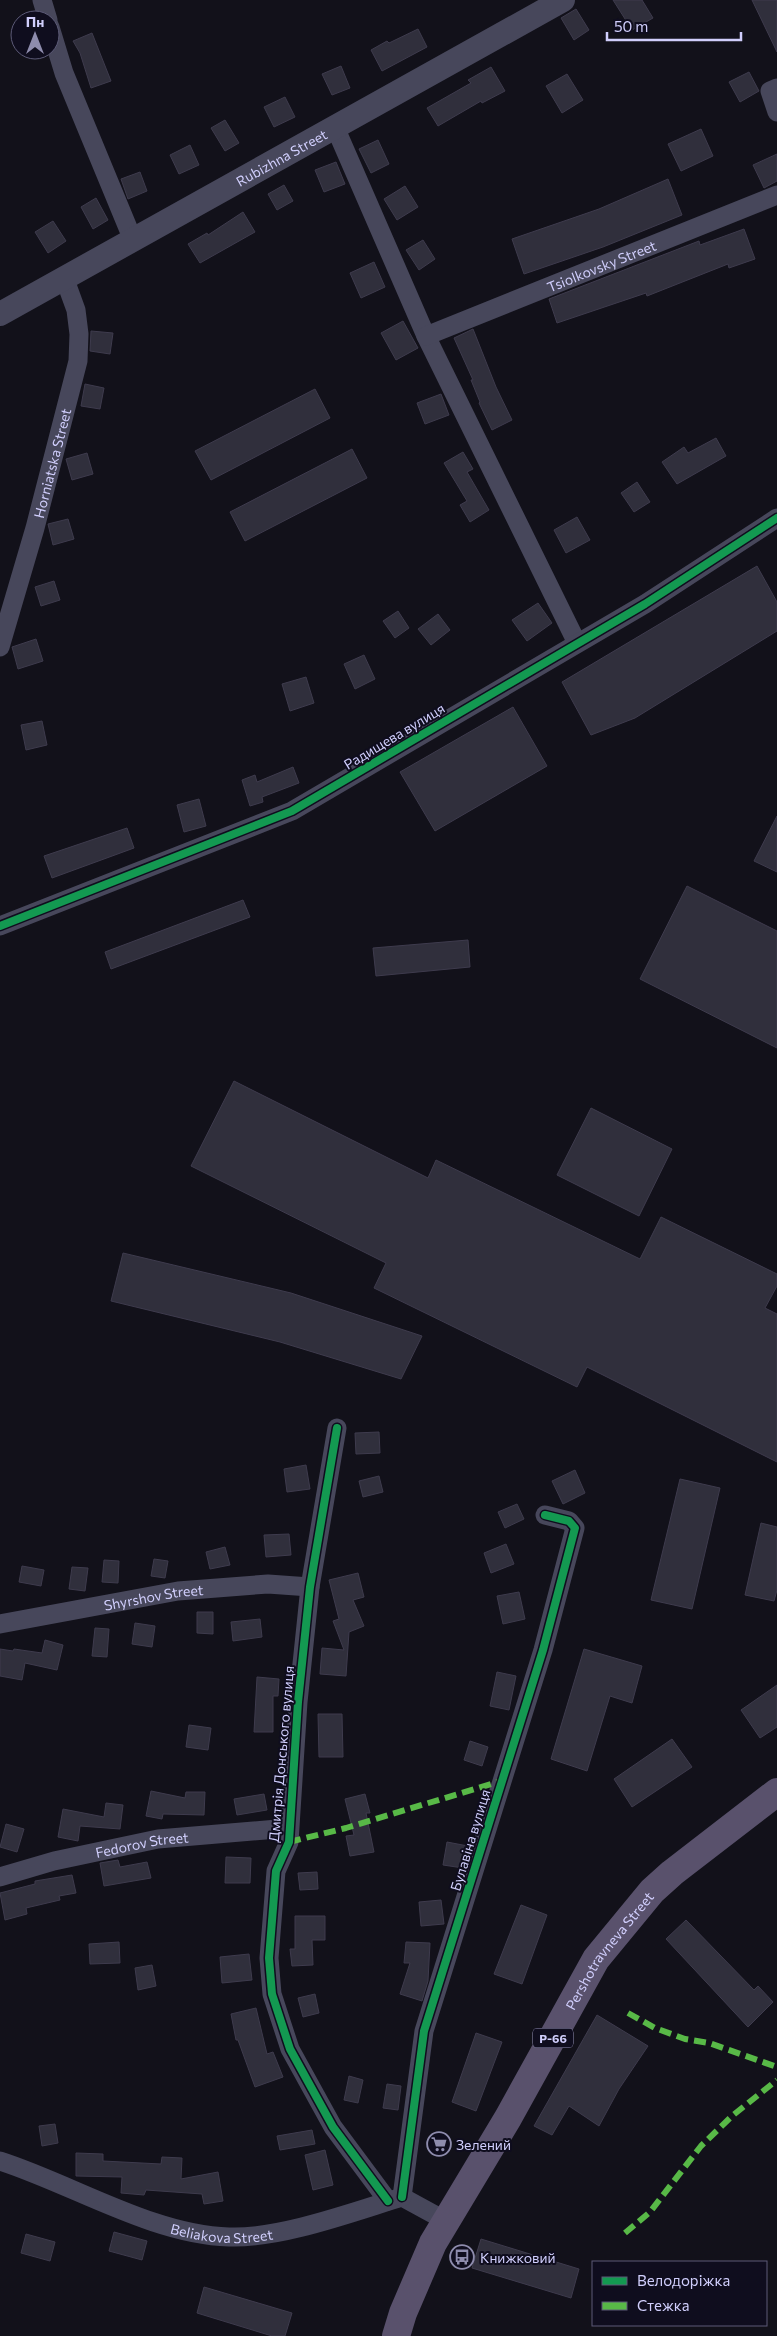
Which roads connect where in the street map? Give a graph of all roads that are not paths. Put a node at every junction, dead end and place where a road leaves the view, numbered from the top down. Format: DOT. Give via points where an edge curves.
graph roads {
  1 [pos="563,0"];
  2 [pos="60,60"];
  3 [pos="777,88"];
  4 [pos="777,112"];
  5 [pos="335,128"];
  6 [pos="777,195"];
  7 [pos="133,240"];
  8 [pos="64,277"];
  9 [pos="0,314"];
  10 [pos="426,336"];
  11 [pos="777,518"];
  12 [pos="577,643"];
  13 [pos="0,647"];
  14 [pos="0,926"];
  15 [pos="337,1428"];
  16 [pos="545,1515"];
  17 [pos="310,1587"];
  18 [pos="0,1624"];
  19 [pos="777,1792"];
  20 [pos="289,1828"];
  21 [pos="0,1878"];
  22 [pos="0,2162"];
  23 [pos="395,2199"];
  24 [pos="446,2221"];
  25 [pos="396,2336"];
  1 -- 5 [label="street, Rubizhna Street"];
  2 -- 7 [label="street"];
  3 -- 4 [label="street" via="770,92"];
  5 -- 7 [label="street, Rubizhna Street"];
  5 -- 10 [label="street"];
  6 -- 10 [label="street, Tsiolkovsky Street"];
  7 -- 8 [label="street, Rubizhna Street"];
  8 -- 9 [label="street, Rubizhna Street"];
  8 -- 13 [label="street, Horniatska Street" via="76,310 78,361"];
  10 -- 12 [label="street"];
  11 -- 12 [label="street, Радищева вулиця" via="645,604"];
  12 -- 14 [label="street, Радищева вулиця" via="292,811"];
  15 -- 17 [label="street, Дмитрія Донського вулиця"];
  16 -- 23 [label="street, Булавіна вулиця" via="569,1521 575,1528 542,1650 424,2031"];
  17 -- 18 [label="street, Shyrshov Street" via="268,1584 178,1591"];
  17 -- 20 [label="street, Дмитрія Донського вулиця"];
  19 -- 24 [label="main road, Pershotravneva Street / Р-66" via="672,1873 596,1959 508,2118"];
  20 -- 21 [label="street, Fedorov Street" via="158,1839 54,1861"];
  20 -- 23 [label="street, Дмитрія Донського вулиця" via="289,1842 276,1871 269,1958 272,1994 290,2049 333,2127"];
  22 -- 23 [label="street, Beliakova Street" via="145,2218 191,2232 229,2238 269,2234"];
  23 -- 24 [label="street"];
  24 -- 25 [label="main road, Pershotravneva Street / Р-66" via="422,2268"];
}
